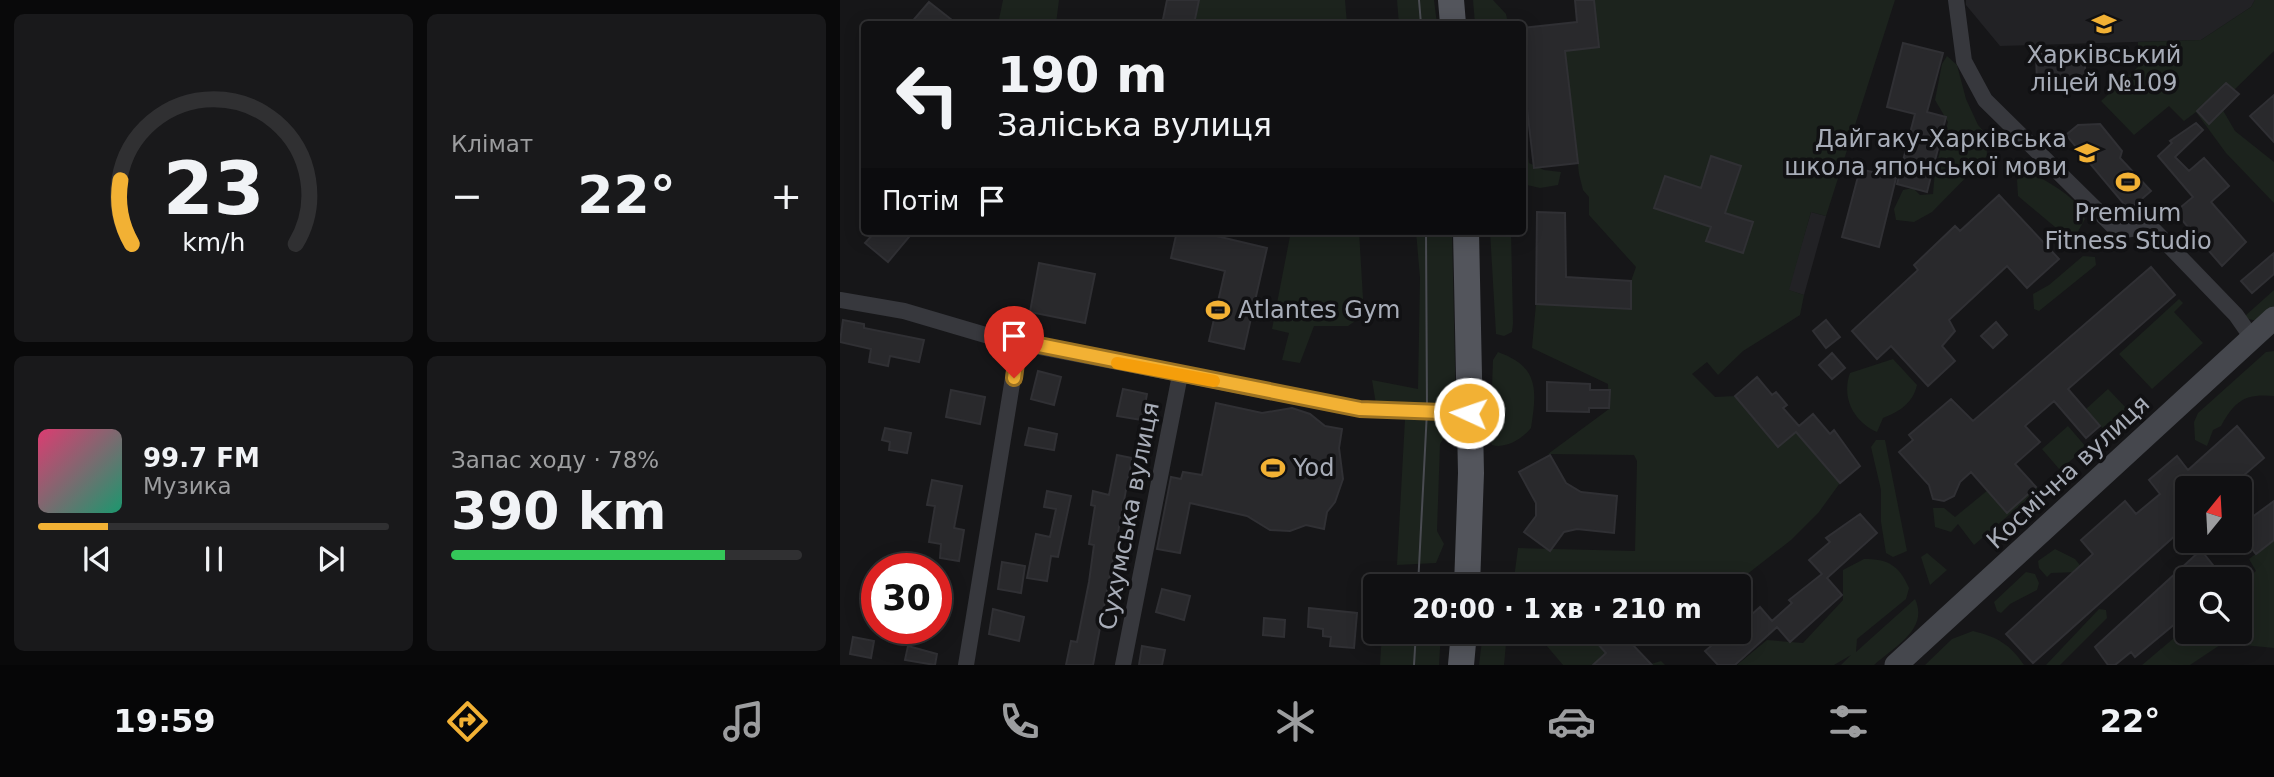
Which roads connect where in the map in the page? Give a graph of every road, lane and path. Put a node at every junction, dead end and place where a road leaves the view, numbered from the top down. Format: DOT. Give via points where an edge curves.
graph roads {
  1 [pos="1451,0"];
  2 [pos="1956,0"];
  3 [pos="1453,21"];
  4 [pos="1466,235"];
  5 [pos="840,300"];
  6 [pos="2274,318"];
  7 [pos="2252,338"];
  8 [pos="1019,341"];
  9 [pos="1180,375"];
  10 [pos="1469,413"];
  11 [pos="1467,574"];
  12 [pos="1463,644"];
  13 [pos="966,665"];
  14 [pos="1123,665"];
  15 [pos="1461,665"];
  16 [pos="1896,665"];
  1 -- 3 [label="main road"];
  2 -- 7 [label="street" via="1964,61 1985,100 2118,231 2150,226 2236,315"];
  4 -- 10 [label="main road"];
  5 -- 8 [label="street" via="904,311"];
  6 -- 7 [label="street, Космічна вулиця"];
  7 -- 16 [label="street, Космічна вулиця"];
  8 -- 9 [label="street"];
  8 -- 13 [label="street"];
  9 -- 10 [label="street" via="1360,409"];
  9 -- 14 [label="street, Сухумська вулиця"];
  10 -- 11 [label="main road"];
  12 -- 15 [label="main road"];
}
